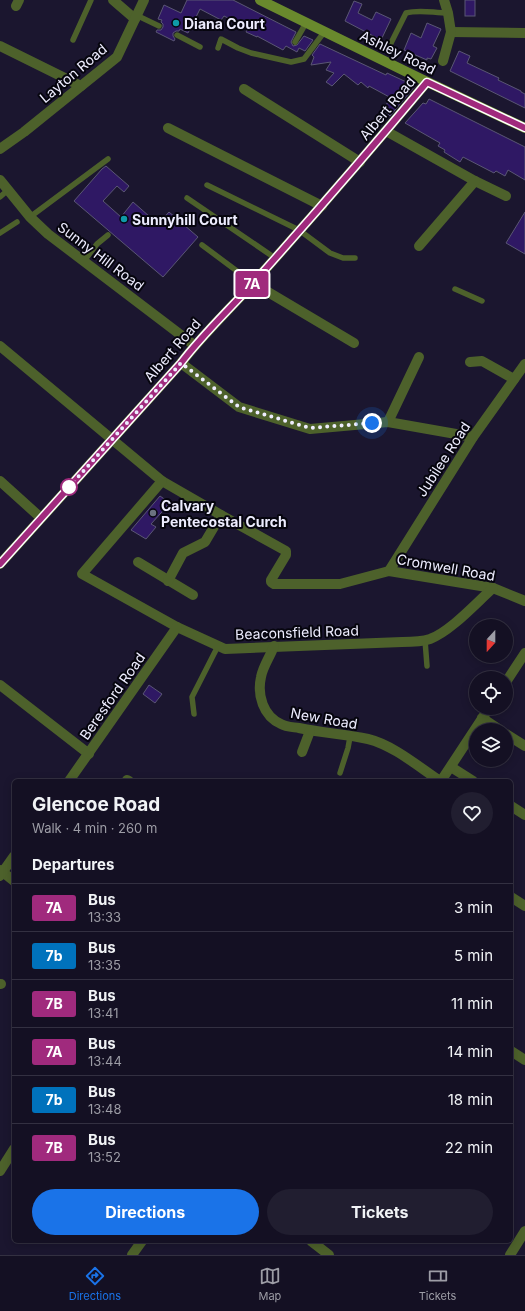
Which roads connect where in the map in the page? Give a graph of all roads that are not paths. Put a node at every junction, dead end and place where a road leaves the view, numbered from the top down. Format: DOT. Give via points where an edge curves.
graph roads {
  1 [pos="91,0"];
  2 [pos="113,0"];
  3 [pos="144,0"];
  4 [pos="260,0"];
  5 [pos="444,0"];
  6 [pos="448,13"];
  7 [pos="136,17"];
  8 [pos="306,22"];
  9 [pos="159,26"];
  10 [pos="325,31"];
  11 [pos="450,32"];
  12 [pos="525,33"];
  13 [pos="177,35"];
  14 [pos="73,40"];
  15 [pos="295,42"];
  16 [pos="390,45"];
  17 [pos="0,46"];
  18 [pos="200,47"];
  19 [pos="218,48"];
  20 [pos="443,61"];
  21 [pos="427,82"];
  22 [pos="81,86"];
  23 [pos="244,89"];
  24 [pos="168,128"];
  25 [pos="525,128"];
  26 [pos="386,131"];
  27 [pos="0,149"];
  28 [pos="108,159"];
  29 [pos="360,162"];
  30 [pos="0,180"];
  31 [pos="475,181"];
  32 [pos="206,185"];
  33 [pos="4,194"];
  34 [pos="506,196"];
  35 [pos="187,198"];
  36 [pos="322,206"];
  37 [pos="30,217"];
  38 [pos="17,222"];
  39 [pos="299,230"];
  40 [pos="0,233"];
  41 [pos="108,235"];
  42 [pos="202,245"];
  43 [pos="419,246"];
  44 [pos="275,258"];
  45 [pos="355,258"];
  46 [pos="84,261"];
  47 [pos="253,283"];
  48 [pos="455,289"];
  49 [pos="482,301"];
  50 [pos="354,343"];
  51 [pos="194,345"];
  52 [pos="0,346"];
  53 [pos="419,357"];
  54 [pos="470,362"];
  55 [pos="181,363"];
  56 [pos="525,364"];
  57 [pos="514,378"];
  58 [pos="388,422"];
  59 [pos="473,437"];
  60 [pos="112,439"];
  61 [pos="0,481"];
  62 [pos="162,481"];
  63 [pos="221,515"];
  64 [pos="41,518"];
  65 [pos="138,562"];
  66 [pos="0,564"];
  67 [pos="389,571"];
  68 [pos="168,581"];
  69 [pos="493,588"];
  70 [pos="193,595"];
  71 [pos="525,601"];
  72 [pos="177,627"];
  73 [pos="425,640"];
  74 [pos="218,646"];
  75 [pos="274,646"];
  76 [pos="525,653"];
  77 [pos="427,666"];
  78 [pos="513,671"];
  79 [pos="0,686"];
  80 [pos="194,714"];
  81 [pos="484,715"];
  82 [pos="482,718"];
  83 [pos="490,723"];
  84 [pos="310,731"];
  85 [pos="350,737"];
  86 [pos="513,738"];
  87 [pos="525,746"];
  88 [pos="302,752"];
  89 [pos="89,754"];
  90 [pos="451,767"];
  91 [pos="340,772"];
  92 [pos="70,779"];
  93 [pos="437,779"];
  94 [pos="442,779"];
  95 [pos="470,779"];
  96 [pos="513,807"];
  97 [pos="525,815"];
  98 [pos="12,859"];
  99 [pos="1,873"];
  100 [pos="12,880"];
  101 [pos="513,898"];
  102 [pos="525,906"];
  103 [pos="513,1052"];
  104 [pos="525,1060"];
  105 [pos="12,1152"];
  106 [pos="0,1171"];
  107 [pos="525,1231"];
  108 [pos="141,1243"];
  109 [pos="313,1243"];
  110 [pos="324,1254"];
  111 [pos="132,1255"];
  112 [pos="510,1255"];
  1 -- 14 [label="lane"];
  2 -- 7 [label="street"];
  3 -- 7 [label="street, Layton Road"];
  4 -- 8 [label="main road, Ashley Road"];
  5 -- 6 [label="street"];
  6 -- 11 [label="street"];
  6 -- 16 [label="lane" via="419,10 406,13"];
  7 -- 9 [label="lane"];
  7 -- 22 [label="street, Layton Road" via="117,57"];
  8 -- 10 [label="main road, Ashley Road"];
  8 -- 15 [label="lane"];
  10 -- 19 [label="lane" via="304,59 291,62 251,53 221,39"];
  10 -- 21 [label="main road, Ashley Road"];
  11 -- 12 [label="street"];
  11 -- 20 [label="street"];
  13 -- 18 [label="lane"];
  17 -- 22 [label="street"];
  21 -- 25 [label="main road, Ashley Road"];
  21 -- 26 [label="street, Albert Road"];
  22 -- 27 [label="street, Layton Road"];
  23 -- 29 [label="street"];
  24 -- 36 [label="street"];
  26 -- 29 [label="street, Albert Road"];
  26 -- 31 [label="street"];
  28 -- 37 [label="lane"];
  29 -- 36 [label="street, Albert Road"];
  30 -- 33 [label="street, Sunny Hill Road"];
  31 -- 34 [label="street"];
  31 -- 43 [label="street"];
  32 -- 39 [label="lane"];
  33 -- 37 [label="street, Sunny Hill Road"];
  35 -- 44 [label="lane"];
  36 -- 39 [label="street, Albert Road"];
  37 -- 46 [label="street, Sunny Hill Road"];
  38 -- 40 [label="lane"];
  39 -- 44 [label="street, Albert Road"];
  39 -- 45 [label="lane" via="330,253 343,258"];
  41 -- 46 [label="lane"];
  42 -- 47 [label="lane"];
  44 -- 47 [label="street, Albert Road"];
  46 -- 51 [label="street, Sunny Hill Road"];
  47 -- 50 [label="street"];
  47 -- 51 [label="street, Albert Road"];
  48 -- 49 [label="lane"];
  51 -- 55 [label="street, Albert Road"];
  52 -- 60 [label="street, Cromwell Road"];
  53 -- 58 [label="street"];
  54 -- 57 [label="street" via="482,361"];
  55 -- 58 [label="street" via="239,407 310,428"];
  55 -- 60 [label="street, Albert Road"];
  56 -- 57 [label="street, Jubilee Road"];
  57 -- 59 [label="street, Jubilee Road"];
  58 -- 59 [label="street"];
  59 -- 67 [label="street, Jubilee Road"];
  60 -- 62 [label="street, Cromwell Road"];
  60 -- 64 [label="street, Albert Road"];
  61 -- 64 [label="street"];
  62 -- 63 [label="street, Cromwell Road"];
  62 -- 72 [label="street, Beaconsfield Road" via="82,574"];
  63 -- 67 [label="street, Cromwell Road" via="286,551 271,580 274,584 340,584"];
  63 -- 68 [label="street" via="205,542 183,553"];
  64 -- 66 [label="street, Albert Road"];
  65 -- 68 [label="street"];
  67 -- 69 [label="street, Cromwell Road"];
  68 -- 70 [label="street"];
  69 -- 71 [label="street, Cromwell Road"];
  69 -- 73 [label="street, Beaconsfield Road" via="457,621"];
  72 -- 74 [label="street, Beaconsfield Road"];
  72 -- 89 [label="street, Beresford Road"];
  73 -- 75 [label="street, Beaconsfield Road"];
  73 -- 77 [label="lane"];
  74 -- 75 [label="street, Beaconsfield Road" via="225,649"];
  74 -- 80 [label="lane" via="192,697"];
  75 -- 84 [label="street, New Road" via="261,676 263,706 269,716 282,725"];
  76 -- 78 [label="street"];
  79 -- 89 [label="street"];
  81 -- 82 [label="street"];
  82 -- 83 [label="street"];
  82 -- 90 [label="street"];
  84 -- 85 [label="street, New Road"];
  84 -- 88 [label="street"];
  85 -- 91 [label="lane"];
  85 -- 93 [label="street, New Road" via="378,742"];
  86 -- 87 [label="street"];
  89 -- 92 [label="street, Beresford Road"];
  90 -- 94 [label="street"];
  90 -- 95 [label="street"];
  96 -- 97 [label="street"];
  98 -- 99 [label="street"];
  99 -- 100 [label="street"];
  101 -- 102 [label="street"];
  103 -- 104 [label="street"];
  105 -- 106 [label="street"];
  107 -- 112 [label="street"];
  108 -- 111 [label="street"];
  109 -- 110 [label="street"];
}
